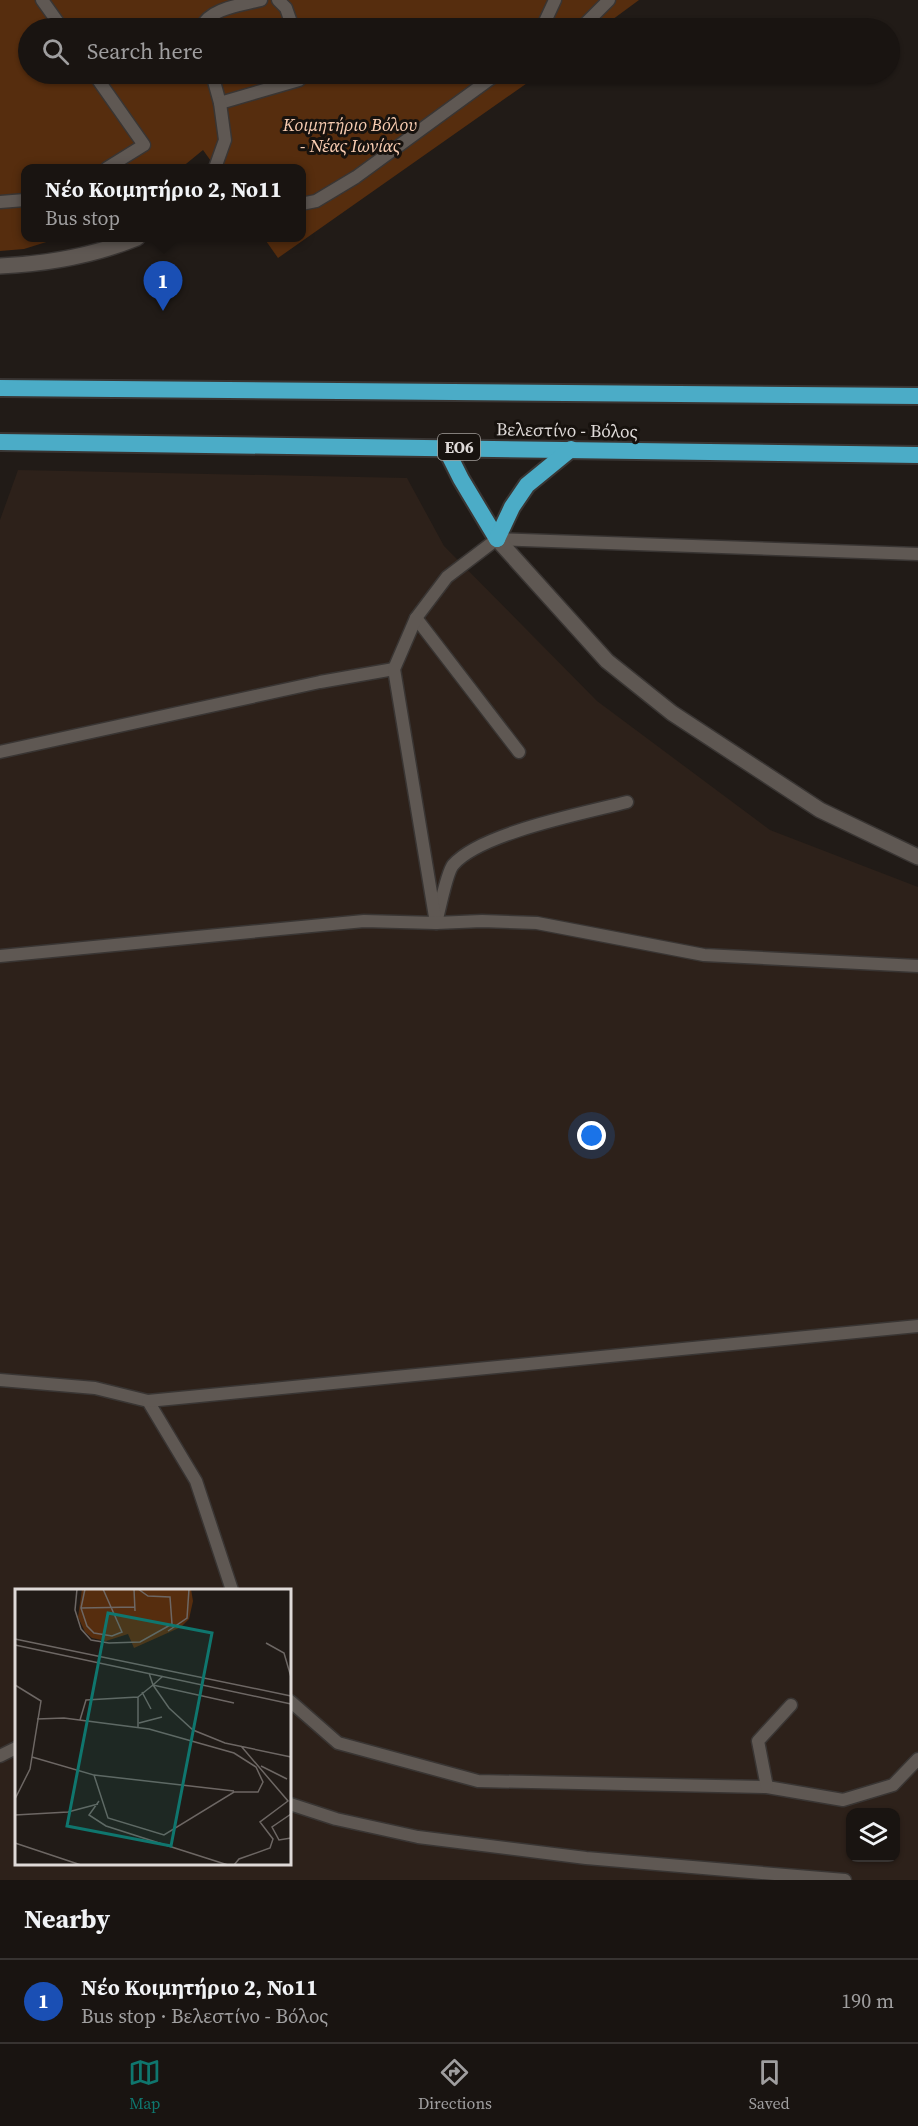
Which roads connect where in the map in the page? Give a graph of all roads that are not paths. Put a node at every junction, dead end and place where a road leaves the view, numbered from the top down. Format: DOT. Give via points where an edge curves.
graph roads {
  1 [pos="42,0"];
  2 [pos="261,0"];
  3 [pos="278,0"];
  4 [pos="555,0"];
  5 [pos="609,0"];
  6 [pos="237,3"];
  7 [pos="55,18"];
  8 [pos="207,18"];
  9 [pos="290,18"];
  10 [pos="547,18"];
  11 [pos="591,18"];
  12 [pos="101,84"];
  13 [pos="215,84"];
  14 [pos="285,84"];
  15 [pos="483,84"];
  16 [pos="220,103"];
  17 [pos="113,164"];
  18 [pos="216,164"];
  19 [pos="21,200"];
  20 [pos="0,202"];
  21 [pos="306,203"];
  22 [pos="124,242"];
  23 [pos="0,266"];
  24 [pos="0,388"];
  25 [pos="918,396"];
  26 [pos="0,442"];
  27 [pos="444,447"];
  28 [pos="571,449"];
  29 [pos="918,455"];
  30 [pos="497,539"];
  31 [pos="918,554"];
  32 [pos="416,618"];
  33 [pos="394,669"];
  34 [pos="0,752"];
  35 [pos="519,753"];
  36 [pos="627,802"];
  37 [pos="918,857"];
  38 [pos="436,923"];
  39 [pos="0,956"];
  40 [pos="918,966"];
  41 [pos="918,1326"];
  42 [pos="0,1380"];
  43 [pos="148,1401"];
  44 [pos="232,1589"];
  45 [pos="291,1702"];
  46 [pos="791,1705"];
  47 [pos="15,1748"];
  48 [pos="0,1756"];
  49 [pos="918,1759"];
  50 [pos="767,1787"];
  51 [pos="291,1804"];
  52 [pos="845,1880"];
  1 -- 7 [label="lane"];
  2 -- 6 [label="lane"];
  3 -- 9 [label="lane"];
  4 -- 10 [label="lane"];
  5 -- 11 [label="lane"];
  6 -- 8 [label="lane"];
  12 -- 17 [label="lane" via="144,145"];
  13 -- 16 [label="lane"];
  14 -- 16 [label="lane"];
  15 -- 21 [label="lane" via="356,177"];
  16 -- 18 [label="lane" via="225,140"];
  19 -- 20 [label="lane"];
  22 -- 23 [label="street" via="53,260"];
  24 -- 25 [label="highway, Βελεστίνο - Βόλος"];
  26 -- 27 [label="highway, Βελεστίνο - Βόλος / ΕΟ6"];
  27 -- 28 [label="highway, Βελεστίνο - Βόλος / ΕΟ6"];
  27 -- 30 [label="highway"];
  28 -- 29 [label="highway, Βελεστίνο - Βόλος / ΕΟ6"];
  28 -- 30 [label="highway" via="527,485"];
  30 -- 31 [label="lane"];
  30 -- 32 [label="lane" via="447,576"];
  30 -- 37 [label="street" via="607,661 672,713 820,810"];
  32 -- 33 [label="lane"];
  32 -- 35 [label="lane"];
  33 -- 34 [label="lane"];
  33 -- 38 [label="lane"];
  36 -- 38 [label="lane" via="517,831 475,850 452,867"];
  38 -- 39 [label="lane" via="364,921"];
  38 -- 40 [label="lane" via="537,923 704,956"];
  41 -- 43 [label="lane"];
  42 -- 43 [label="lane" via="95,1388"];
  43 -- 44 [label="lane" via="196,1481"];
  45 -- 50 [label="lane" via="338,1743 478,1781"];
  46 -- 50 [label="lane" via="758,1741"];
  47 -- 48 [label="lane"];
  49 -- 50 [label="lane" via="892,1785 843,1800"];
  51 -- 52 [label="lane" via="336,1819 430,1839 586,1858"];
}
